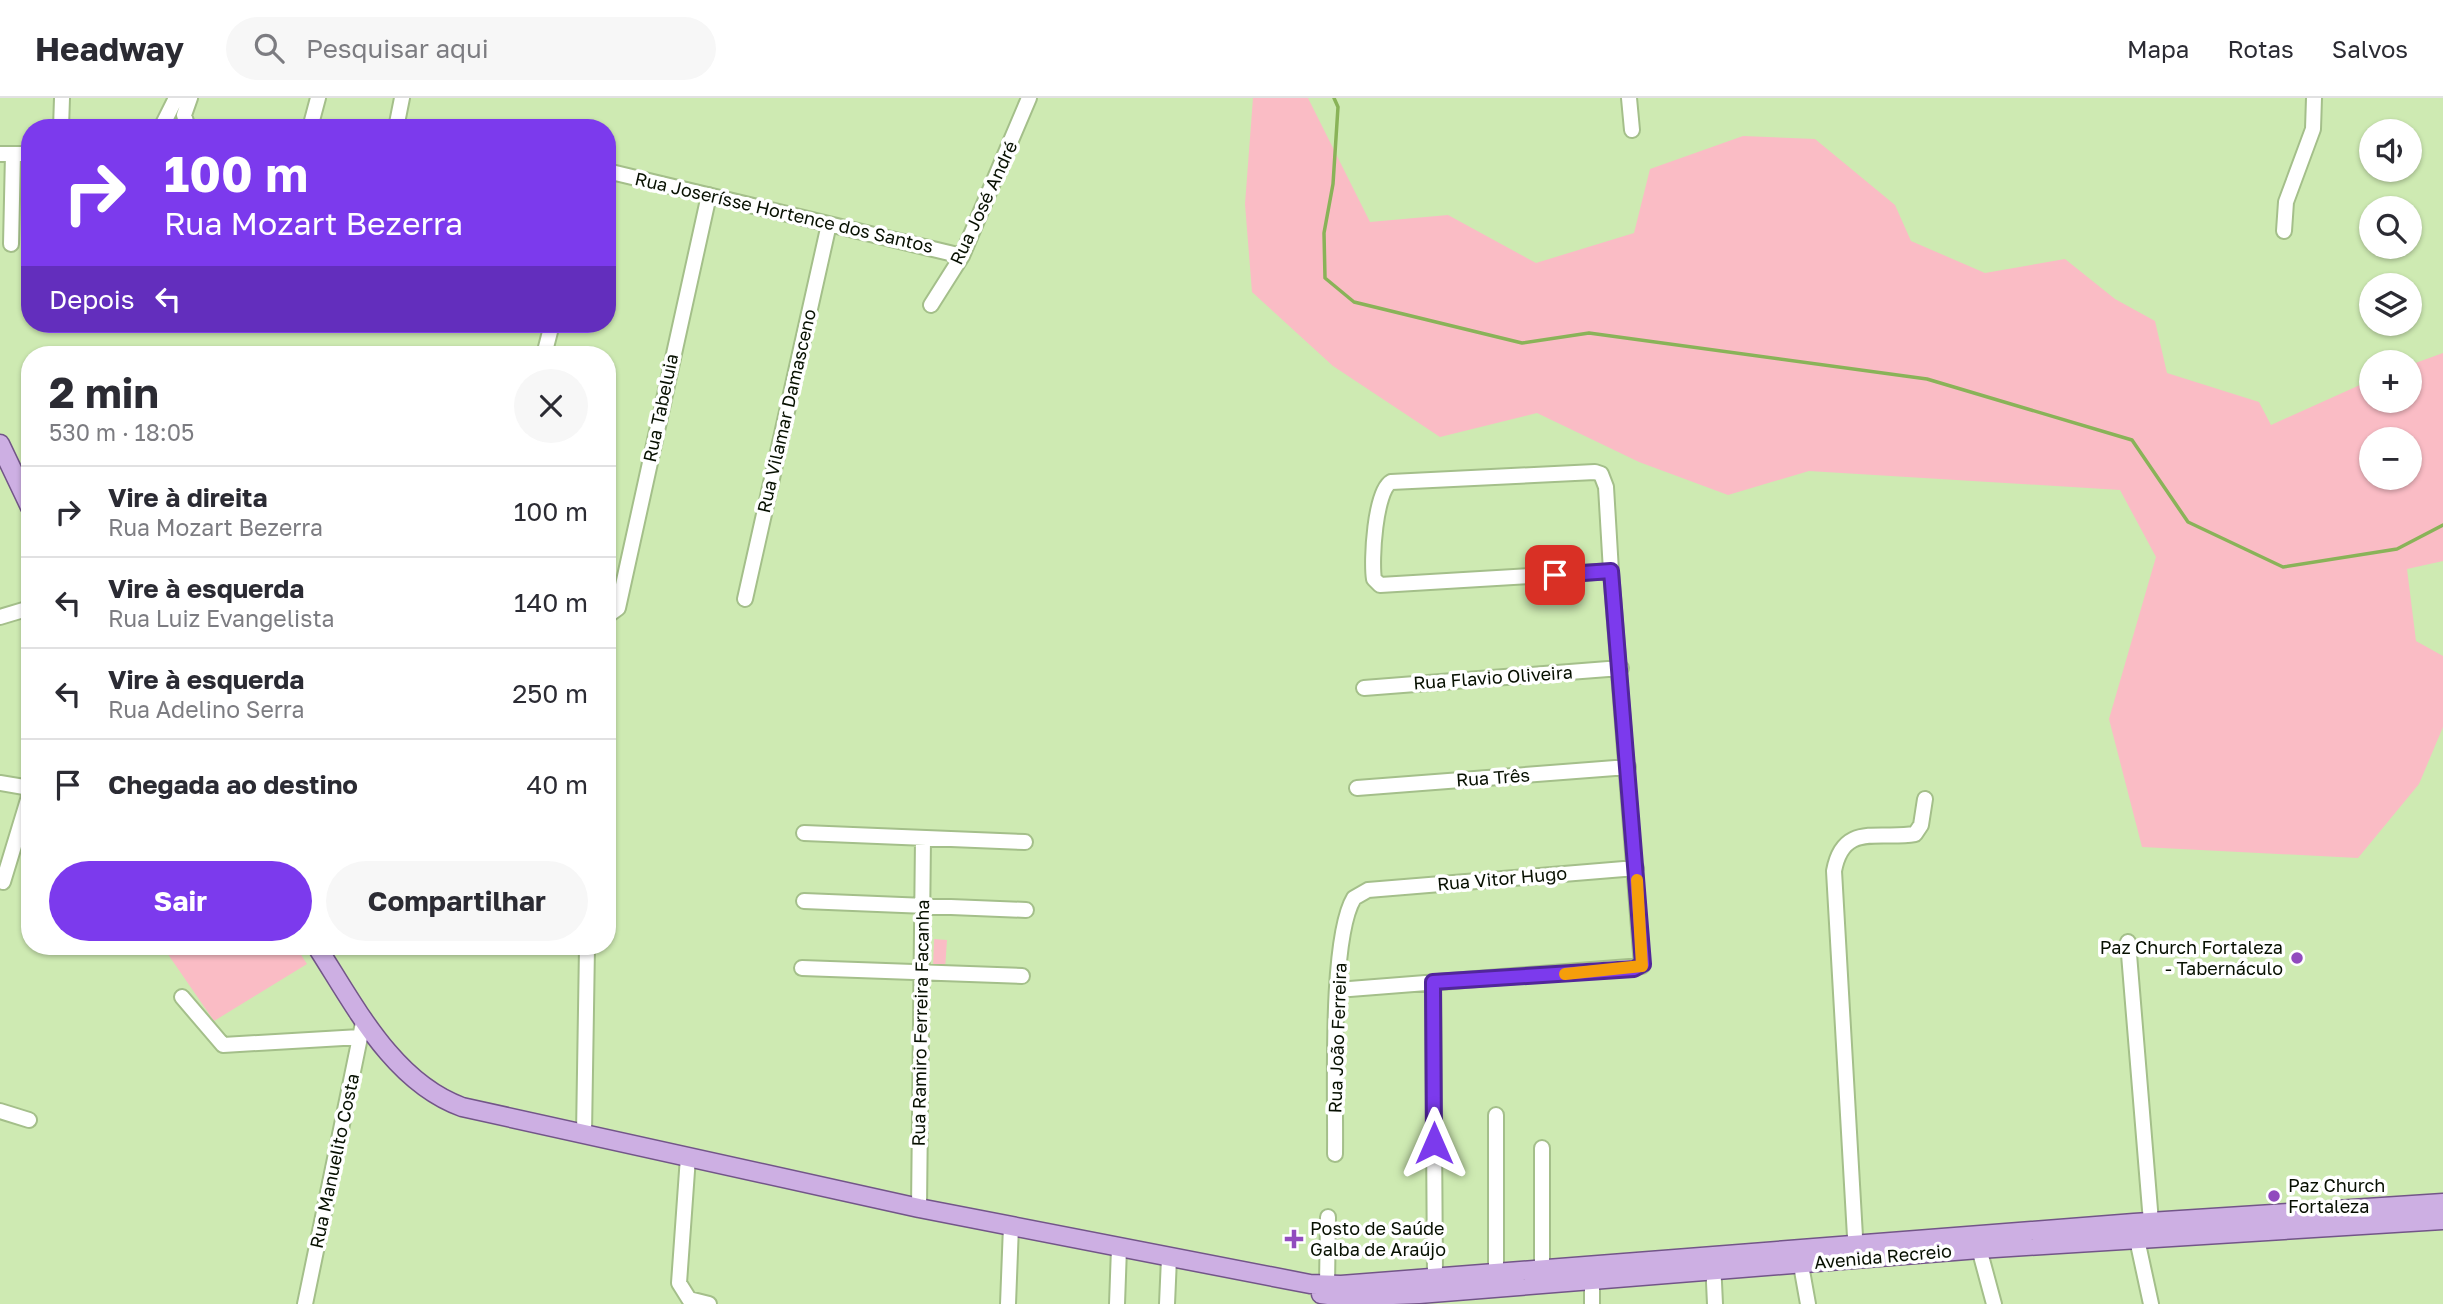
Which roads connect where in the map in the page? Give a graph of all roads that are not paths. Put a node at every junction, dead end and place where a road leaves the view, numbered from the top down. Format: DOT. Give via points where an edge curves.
graph roads {
  1 [pos="62,98"];
  2 [pos="176,98"];
  3 [pos="190,98"];
  4 [pos="318,98"];
  5 [pos="402,98"];
  6 [pos="1029,98"];
  7 [pos="1629,98"];
  8 [pos="2314,98"];
  9 [pos="61,119"];
  10 [pos="166,119"];
  11 [pos="185,119"];
  12 [pos="312,119"];
  13 [pos="398,119"];
  14 [pos="1632,130"];
  15 [pos="6,154"];
  16 [pos="616,173"];
  17 [pos="709,195"];
  18 [pos="829,223"];
  19 [pos="2284,230"];
  20 [pos="11,244"];
  21 [pos="961,256"];
  22 [pos="931,305"];
  23 [pos="0,444"];
  24 [pos="21,488"];
  25 [pos="1611,573"];
  26 [pos="745,599"];
  27 [pos="616,609"];
  28 [pos="21,611"];
  29 [pos="0,617"];
  30 [pos="1621,668"];
  31 [pos="1364,688"];
  32 [pos="1628,767"];
  33 [pos="0,783"];
  34 [pos="21,788"];
  35 [pos="1357,788"];
  36 [pos="1925,799"];
  37 [pos="21,822"];
  38 [pos="804,833"];
  39 [pos="923,838"];
  40 [pos="1025,842"];
  41 [pos="1636,868"];
  42 [pos="4,882"];
  43 [pos="1368,890"];
  44 [pos="804,901"];
  45 [pos="923,905"];
  46 [pos="1026,910"];
  47 [pos="2127,943"];
  48 [pos="322,955"];
  49 [pos="587,955"];
  50 [pos="802,968"];
  51 [pos="922,973"];
  52 [pos="1022,976"];
  53 [pos="1433,982"];
  54 [pos="1337,990"];
  55 [pos="182,997"];
  56 [pos="364,1018"];
  57 [pos="360,1037"];
  58 [pos="0,1111"];
  59 [pos="1496,1115"];
  60 [pos="29,1120"];
  61 [pos="584,1134"];
  62 [pos="1542,1148"];
  63 [pos="1335,1154"];
  64 [pos="688,1157"];
  65 [pos="2443,1203"];
  66 [pos="919,1208"];
  67 [pos="1328,1217"];
  68 [pos="2320,1220"];
  69 [pos="2443,1220"];
  70 [pos="1011,1226"];
  71 [pos="2140,1228"];
  72 [pos="1978,1243"];
  73 [pos="1119,1248"];
  74 [pos="1856,1251"];
  75 [pos="1800,1256"];
  76 [pos="1169,1258"];
  77 [pos="1713,1262"];
  78 [pos="1542,1269"];
  79 [pos="1496,1272"];
  80 [pos="1592,1272"];
  81 [pos="1435,1277"];
  82 [pos="1323,1295"];
  83 [pos="305,1304"];
  84 [pos="709,1304"];
  85 [pos="1008,1304"];
  86 [pos="1116,1304"];
  87 [pos="1167,1304"];
  88 [pos="1592,1304"];
  89 [pos="1715,1304"];
  90 [pos="1808,1304"];
  91 [pos="1994,1304"];
  92 [pos="2151,1304"];
  1 -- 9 [label="street"];
  2 -- 10 [label="street"];
  3 -- 11 [label="street"];
  4 -- 12 [label="street"];
  5 -- 13 [label="street"];
  6 -- 21 [label="street, Rua José André"];
  7 -- 14 [label="street"];
  8 -- 19 [label="street" via="2313,129 2286,202"];
  15 -- 20 [label="street"];
  16 -- 17 [label="street, Rua Joserísse Hortence dos Santos"];
  17 -- 18 [label="street, Rua Joserísse Hortence dos Santos"];
  17 -- 27 [label="street, Rua Tabeluia"];
  18 -- 21 [label="street, Rua Joserísse Hortence dos Santos"];
  18 -- 26 [label="street, Rua Vilamar Damasceno"];
  21 -- 22 [label="street, Rua José André"];
  23 -- 24 [label="main road"];
  25 -- 25 [label="street" via="1380,585 1374,579 1373,560 1382,490 1391,482 1601,474 1606,487"];
  25 -- 30 [label="street"];
  28 -- 29 [label="street"];
  30 -- 31 [label="street, Rua Flavio Oliveira"];
  30 -- 32 [label="street"];
  32 -- 35 [label="street, Rua Três"];
  32 -- 41 [label="street"];
  33 -- 34 [label="street"];
  36 -- 74 [label="street" via="1919,830 1907,835 1857,837 1837,856 1834,871"];
  37 -- 42 [label="street"];
  38 -- 39 [label="street"];
  39 -- 40 [label="street"];
  39 -- 45 [label="street, Rua Ramiro Ferreira Facanha"];
  41 -- 43 [label="street, Rua Vitor Hugo"];
  41 -- 53 [label="street" via="1643,964 1634,969"];
  43 -- 54 [label="street, Rua João Ferreira" via="1357,894 1350,904"];
  44 -- 45 [label="street"];
  45 -- 46 [label="street"];
  45 -- 51 [label="street, Rua Ramiro Ferreira Facanha"];
  47 -- 71 [label="street"];
  48 -- 56 [label="main road"];
  49 -- 61 [label="street"];
  50 -- 51 [label="street"];
  51 -- 52 [label="street"];
  51 -- 66 [label="street, Rua Ramiro Ferreira Facanha"];
  53 -- 54 [label="street"];
  53 -- 81 [label="street"];
  54 -- 63 [label="street, Rua João Ferreira"];
  55 -- 57 [label="street" via="223,1045"];
  56 -- 57 [label="street, Rua Manuelito Costa"];
  56 -- 61 [label="main road" via="397,1062 444,1100"];
  57 -- 83 [label="street, Rua Manuelito Costa"];
  58 -- 60 [label="street"];
  59 -- 79 [label="street"];
  61 -- 64 [label="main road"];
  62 -- 78 [label="street"];
  64 -- 66 [label="main road"];
  64 -- 84 [label="street" via="679,1283 689,1299"];
  65 -- 68 [label="main road, Avenida Recreio"];
  66 -- 70 [label="main road"];
  67 -- 82 [label="street"];
  68 -- 69 [label="main road, Avenida Recreio"];
  68 -- 71 [label="main road, Avenida Recreio"];
  70 -- 73 [label="main road"];
  70 -- 85 [label="street"];
  71 -- 72 [label="main road, Avenida Recreio"];
  71 -- 92 [label="street"];
  72 -- 74 [label="main road, Avenida Recreio"];
  72 -- 91 [label="street"];
  73 -- 76 [label="main road"];
  73 -- 86 [label="street"];
  74 -- 75 [label="main road, Avenida Recreio"];
  75 -- 77 [label="main road, Avenida Recreio"];
  75 -- 90 [label="street"];
  76 -- 82 [label="main road" via="1278,1279"];
  76 -- 87 [label="street"];
  77 -- 80 [label="main road, Avenida Recreio"];
  77 -- 89 [label="street"];
  78 -- 79 [label="main road, Avenida Recreio"];
  78 -- 80 [label="main road, Avenida Recreio"];
  79 -- 81 [label="main road, Avenida Recreio"];
  80 -- 82 [label="main road, Avenida Recreio" via="1419,1294"];
  80 -- 88 [label="street"];
  81 -- 82 [label="main road, Avenida Recreio"];
}
